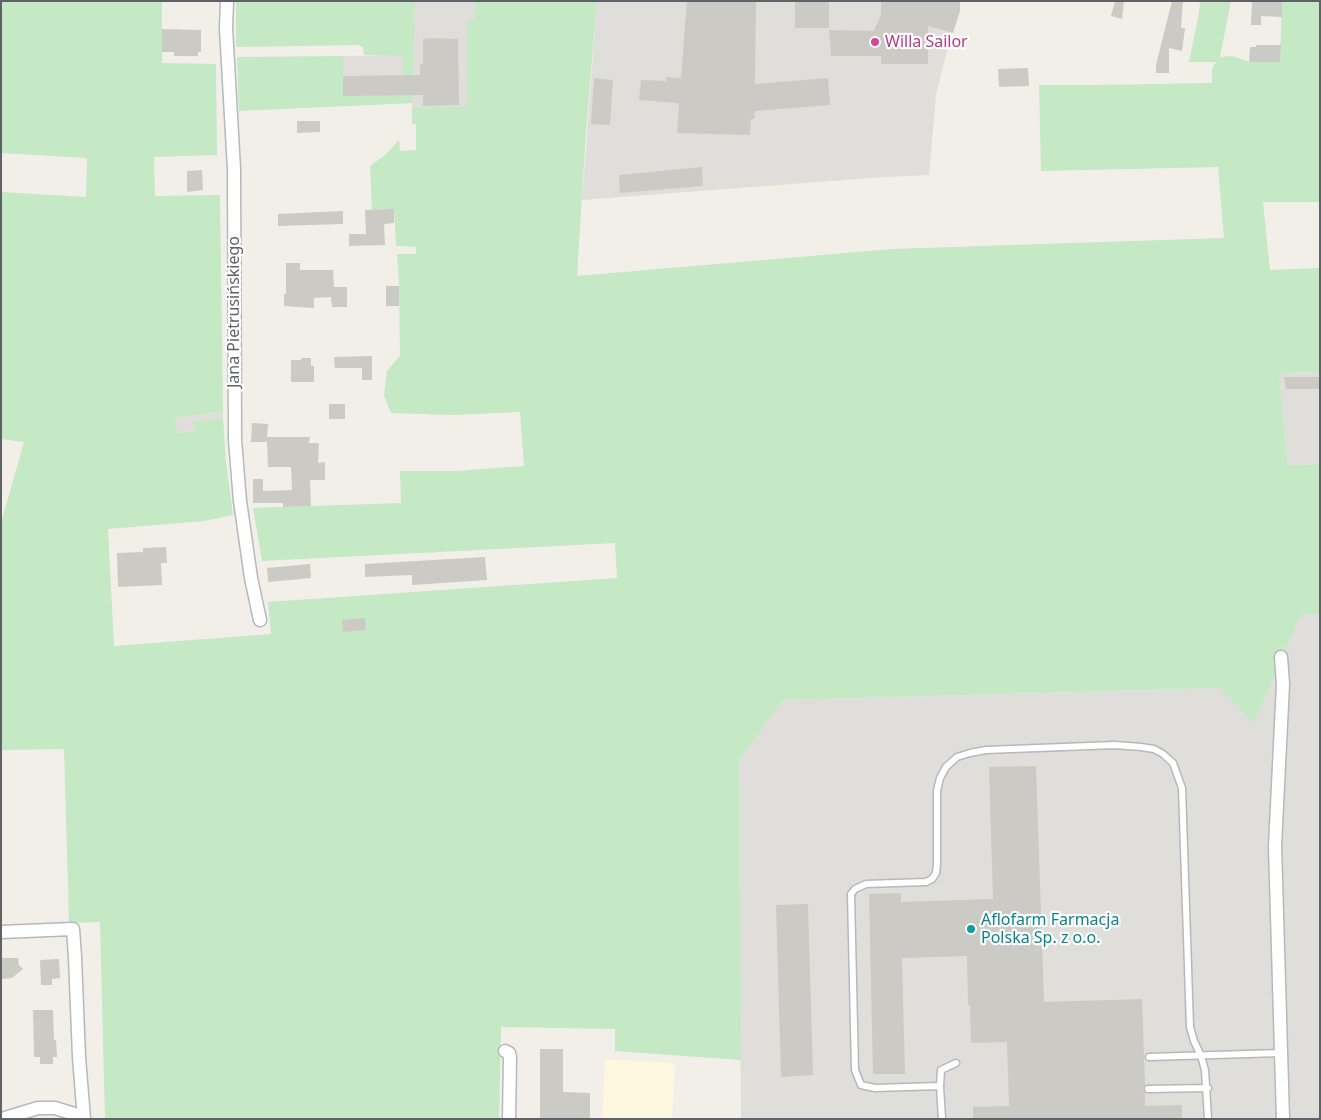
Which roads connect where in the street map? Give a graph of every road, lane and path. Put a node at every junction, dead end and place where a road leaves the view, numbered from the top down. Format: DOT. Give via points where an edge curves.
graph roads {
  1 [pos="227,1"];
  2 [pos="260,620"];
  3 [pos="1281,657"];
  4 [pos="1,932"];
  5 [pos="505,1051"];
  6 [pos="1280,1053"];
  7 [pos="1201,1056"];
  8 [pos="1149,1058"];
  9 [pos="956,1063"];
  10 [pos="940,1086"];
  11 [pos="1208,1088"];
  12 [pos="1148,1089"];
  13 [pos="5,1118"];
  14 [pos="84,1118"];
  15 [pos="509,1119"];
  16 [pos="942,1119"];
  17 [pos="1208,1119"];
  18 [pos="1283,1119"];
  1 -- 2 [label="street, Jana Pietrusińskiego" via="234,169 235,440 240,501"];
  3 -- 6 [label="street" via="1283,684 1274,846"];
  4 -- 14 [label="street" via="72,929"];
  5 -- 15 [label="street" via="510,1058"];
  6 -- 7 [label="lane"];
  6 -- 18 [label="street"];
  7 -- 8 [label="lane"];
  7 -- 10 [label="lane" via="1190,1027 1183,802 1173,763 1154,749 1141,747 986,750 957,757 940,778 937,791 937,864 932,879 926,882 866,884 851,894 855,1070 860,1086"];
  7 -- 11 [label="lane"];
  9 -- 10 [label="lane" via="941,1070"];
  10 -- 16 [label="lane"];
  11 -- 12 [label="lane"];
  11 -- 17 [label="lane"];
  13 -- 14 [label="street" via="38,1108 55,1108"];
}
